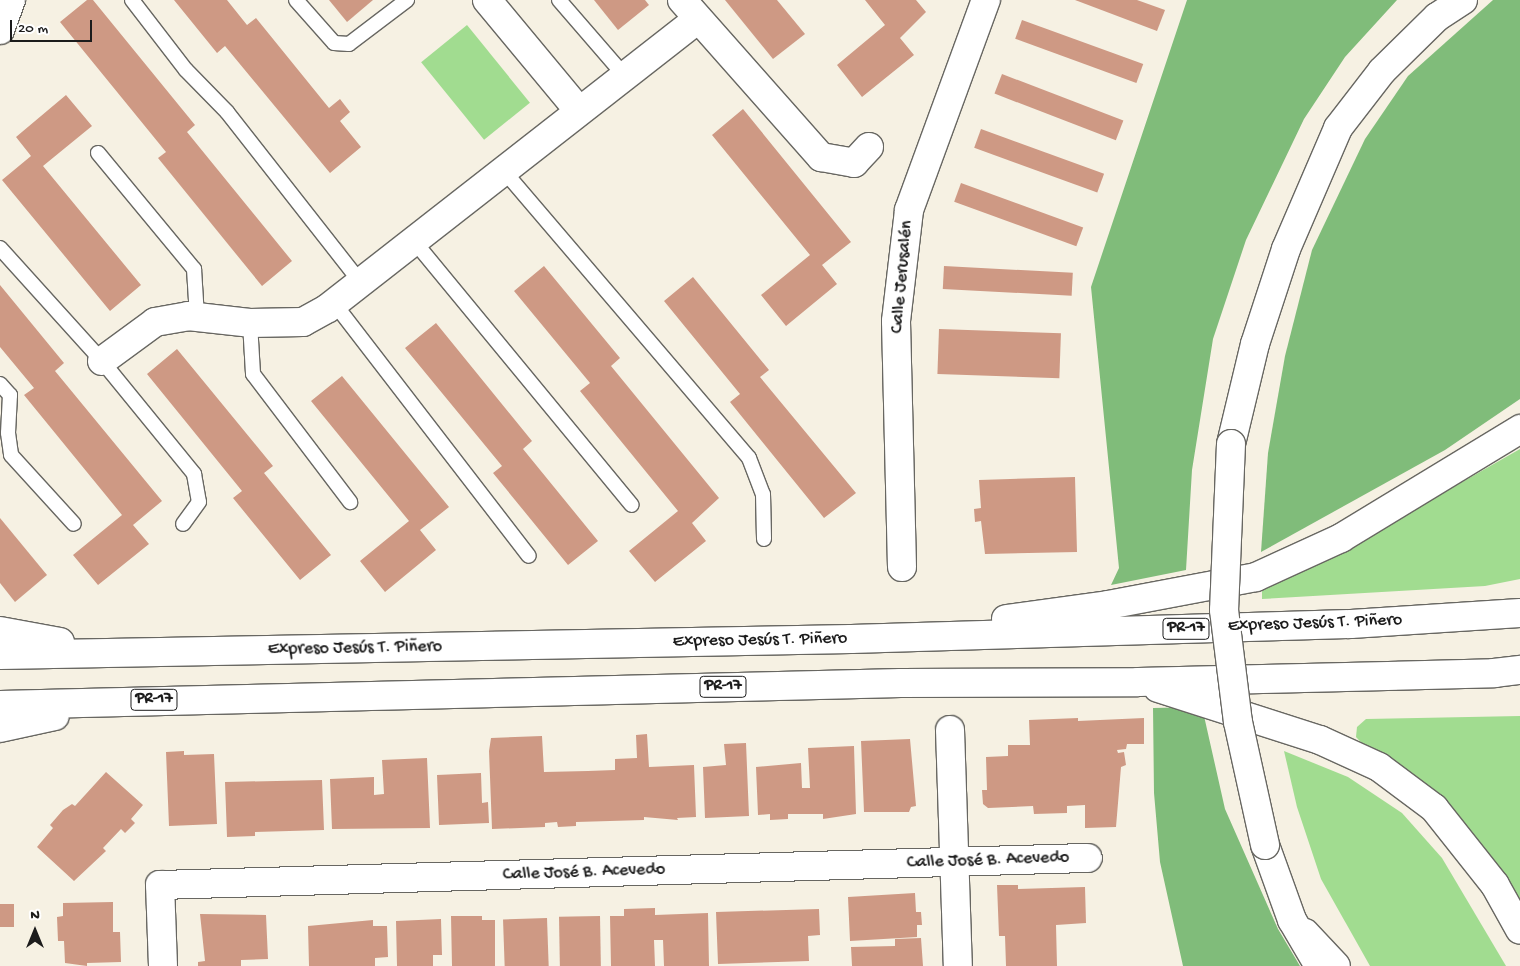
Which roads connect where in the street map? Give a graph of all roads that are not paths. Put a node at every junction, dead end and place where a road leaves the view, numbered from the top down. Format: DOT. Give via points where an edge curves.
graph roads {
  1 [pos="12,0"];
  2 [pos="132,0"];
  3 [pos="296,0"];
  4 [pos="407,0"];
  5 [pos="487,0"];
  6 [pos="560,0"];
  7 [pos="986,0"];
  8 [pos="1463,0"];
  9 [pos="689,10"];
  10 [pos="0,30"];
  11 [pos="624,75"];
  12 [pos="579,111"];
  13 [pos="870,147"];
  14 [pos="98,153"];
  15 [pos="504,170"];
  16 [pos="414,241"];
  17 [pos="0,248"];
  18 [pos="361,282"];
  19 [pos="334,303"];
  20 [pos="197,317"];
  21 [pos="250,323"];
  22 [pos="102,362"];
  23 [pos="0,384"];
  24 [pos="1520,429"];
  25 [pos="350,502"];
  26 [pos="632,505"];
  27 [pos="74,524"];
  28 [pos="183,524"];
  29 [pos="764,539"];
  30 [pos="529,556"];
  31 [pos="902,567"];
  32 [pos="1520,613"];
  33 [pos="0,631"];
  34 [pos="851,638"];
  35 [pos="116,652"];
  36 [pos="0,656"];
  37 [pos="1511,673"];
  38 [pos="1138,682"];
  39 [pos="121,701"];
  40 [pos="0,705"];
  41 [pos="0,728"];
  42 [pos="950,730"];
  43 [pos="1088,858"];
  44 [pos="954,862"];
  45 [pos="1292,920"];
  46 [pos="1520,930"];
  47 [pos="163,966"];
  48 [pos="958,966"];
  49 [pos="1319,966"];
  50 [pos="1336,966"];
  1 -- 10 [label="main road"];
  2 -- 18 [label="lane" via="186,70 227,112"];
  3 -- 4 [label="lane" via="334,43 349,44"];
  5 -- 12 [label="main road"];
  6 -- 11 [label="lane"];
  7 -- 31 [label="main road, Calle Jerusalén" via="909,210 896,321"];
  8 -- 45 [label="main road, bridge" via="1437,17 1382,71 1338,128 1286,248 1255,344 1231,444 1224,610 1238,722 1265,845"];
  9 -- 11 [label="main road"];
  9 -- 13 [label="main road" via="821,157 854,163"];
  11 -- 12 [label="main road"];
  12 -- 15 [label="main road"];
  14 -- 20 [label="lane" via="194,269"];
  15 -- 16 [label="main road"];
  15 -- 29 [label="lane" via="749,458 763,494"];
  16 -- 18 [label="main road"];
  16 -- 26 [label="lane"];
  17 -- 22 [label="lane"];
  18 -- 19 [label="main road"];
  19 -- 21 [label="main road" via="303,322"];
  19 -- 30 [label="lane"];
  20 -- 21 [label="main road"];
  20 -- 22 [label="main road" via="155,322"];
  21 -- 25 [label="lane" via="253,374"];
  22 -- 28 [label="lane" via="194,474 199,502"];
  23 -- 27 [label="lane" via="10,394 8,433 11,455"];
  24 -- 34 [label="main road" via="1341,538 1256,577 1108,605"];
  32 -- 34 [label="main road, Expreso Jesús T. Piñero / PR-17" via="1351,624"];
  33 -- 35 [label="main road"];
  34 -- 35 [label="main road, Expreso Jesús T. Piñero / PR-17"];
  35 -- 36 [label="main road, Expreso Jesús T. Piñero / PR-17"];
  37 -- 38 [label="main road, PR-17"];
  38 -- 39 [label="main road, PR-17" via="901,682"];
  38 -- 46 [label="main road" via="1320,740 1379,767 1434,808 1495,885"];
  39 -- 40 [label="main road, PR-17"];
  39 -- 41 [label="main road"];
  42 -- 44 [label="main road"];
  43 -- 44 [label="main road, Calle José B. Acevedo"];
  44 -- 47 [label="main road, Calle José B. Acevedo" via="160,885"];
  44 -- 48 [label="main road"];
  45 -- 49 [label="main road"];
  45 -- 50 [label="main road"];
}
